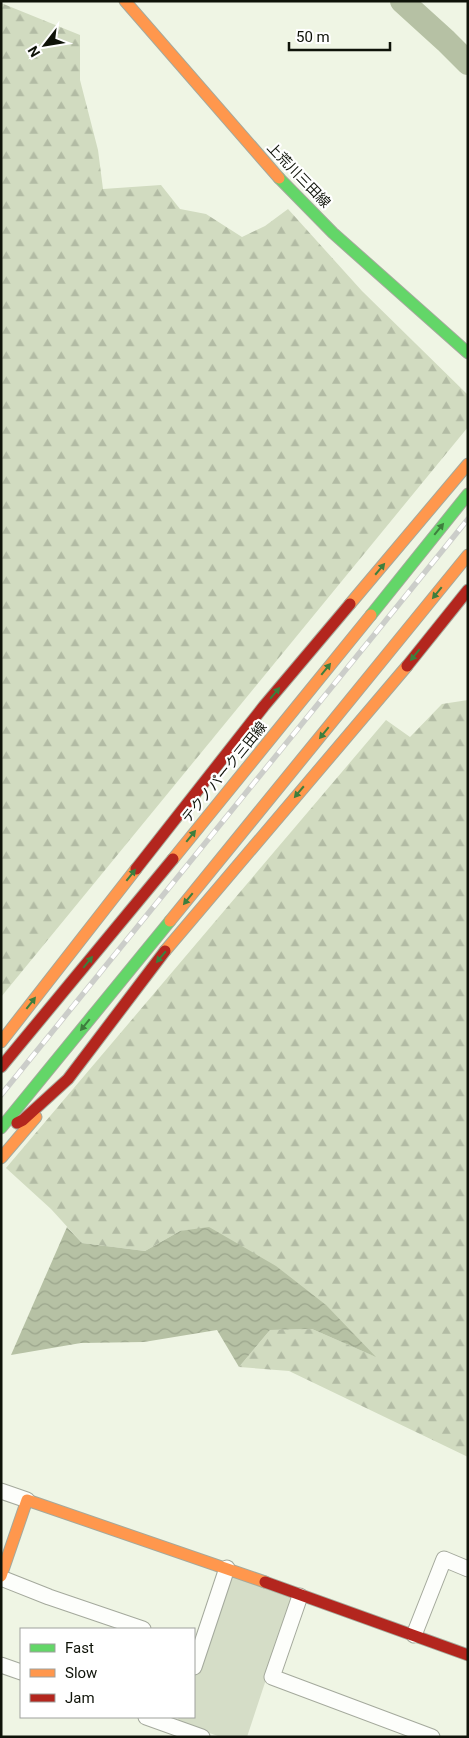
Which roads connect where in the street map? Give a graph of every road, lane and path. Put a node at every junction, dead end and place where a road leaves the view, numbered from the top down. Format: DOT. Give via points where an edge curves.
graph roads {
  1 [pos="125,1"];
  2 [pos="468,353"];
  3 [pos="468,464"];
  4 [pos="468,494"];
  5 [pos="468,555"];
  6 [pos="468,590"];
  7 [pos="1,1042"];
  8 [pos="1,1067"];
  9 [pos="68,1079"];
  10 [pos="1,1128"];
  11 [pos="1,1133"];
  12 [pos="1,1158"];
  13 [pos="1,1491"];
  14 [pos="27,1500"];
  15 [pos="228,1568"];
  16 [pos="468,1569"];
  17 [pos="1,1577"];
  18 [pos="300,1596"];
  19 [pos="140,1628"];
  20 [pos="414,1635"];
  21 [pos="197,1648"];
  22 [pos="468,1655"];
  23 [pos="195,1661"];
  24 [pos="1,1665"];
  25 [pos="20,1672"];
  26 [pos="149,1718"];
  27 [pos="172,1727"];
  28 [pos="202,1737"];
  29 [pos="432,1737"];
  1 -- 2 [label="main road, 上荒川三田線" via="279,179 333,233"];
  7 -- 3 [label="main road, one-way" via="264,706"];
  8 -- 4 [label="main road, テクノパーク三田線, one-way"];
  5 -- 10 [label="main road, one-way"];
  6 -- 9 [label="main road, one-way" via="154,965"];
  9 -- 11 [label="main road" via="23,1120"];
  9 -- 12 [label="main road"];
  13 -- 14 [label="street"];
  14 -- 15 [label="main road"];
  14 -- 17 [label="main road"];
  15 -- 18 [label="main road"];
  15 -- 21 [label="street"];
  16 -- 20 [label="street" via="444,1559"];
  17 -- 19 [label="street"];
  18 -- 20 [label="main road"];
  18 -- 29 [label="street" via="272,1677"];
  20 -- 22 [label="main road"];
  21 -- 23 [label="street"];
  24 -- 25 [label="street"];
  26 -- 27 [label="street"];
  27 -- 28 [label="street"];
}
